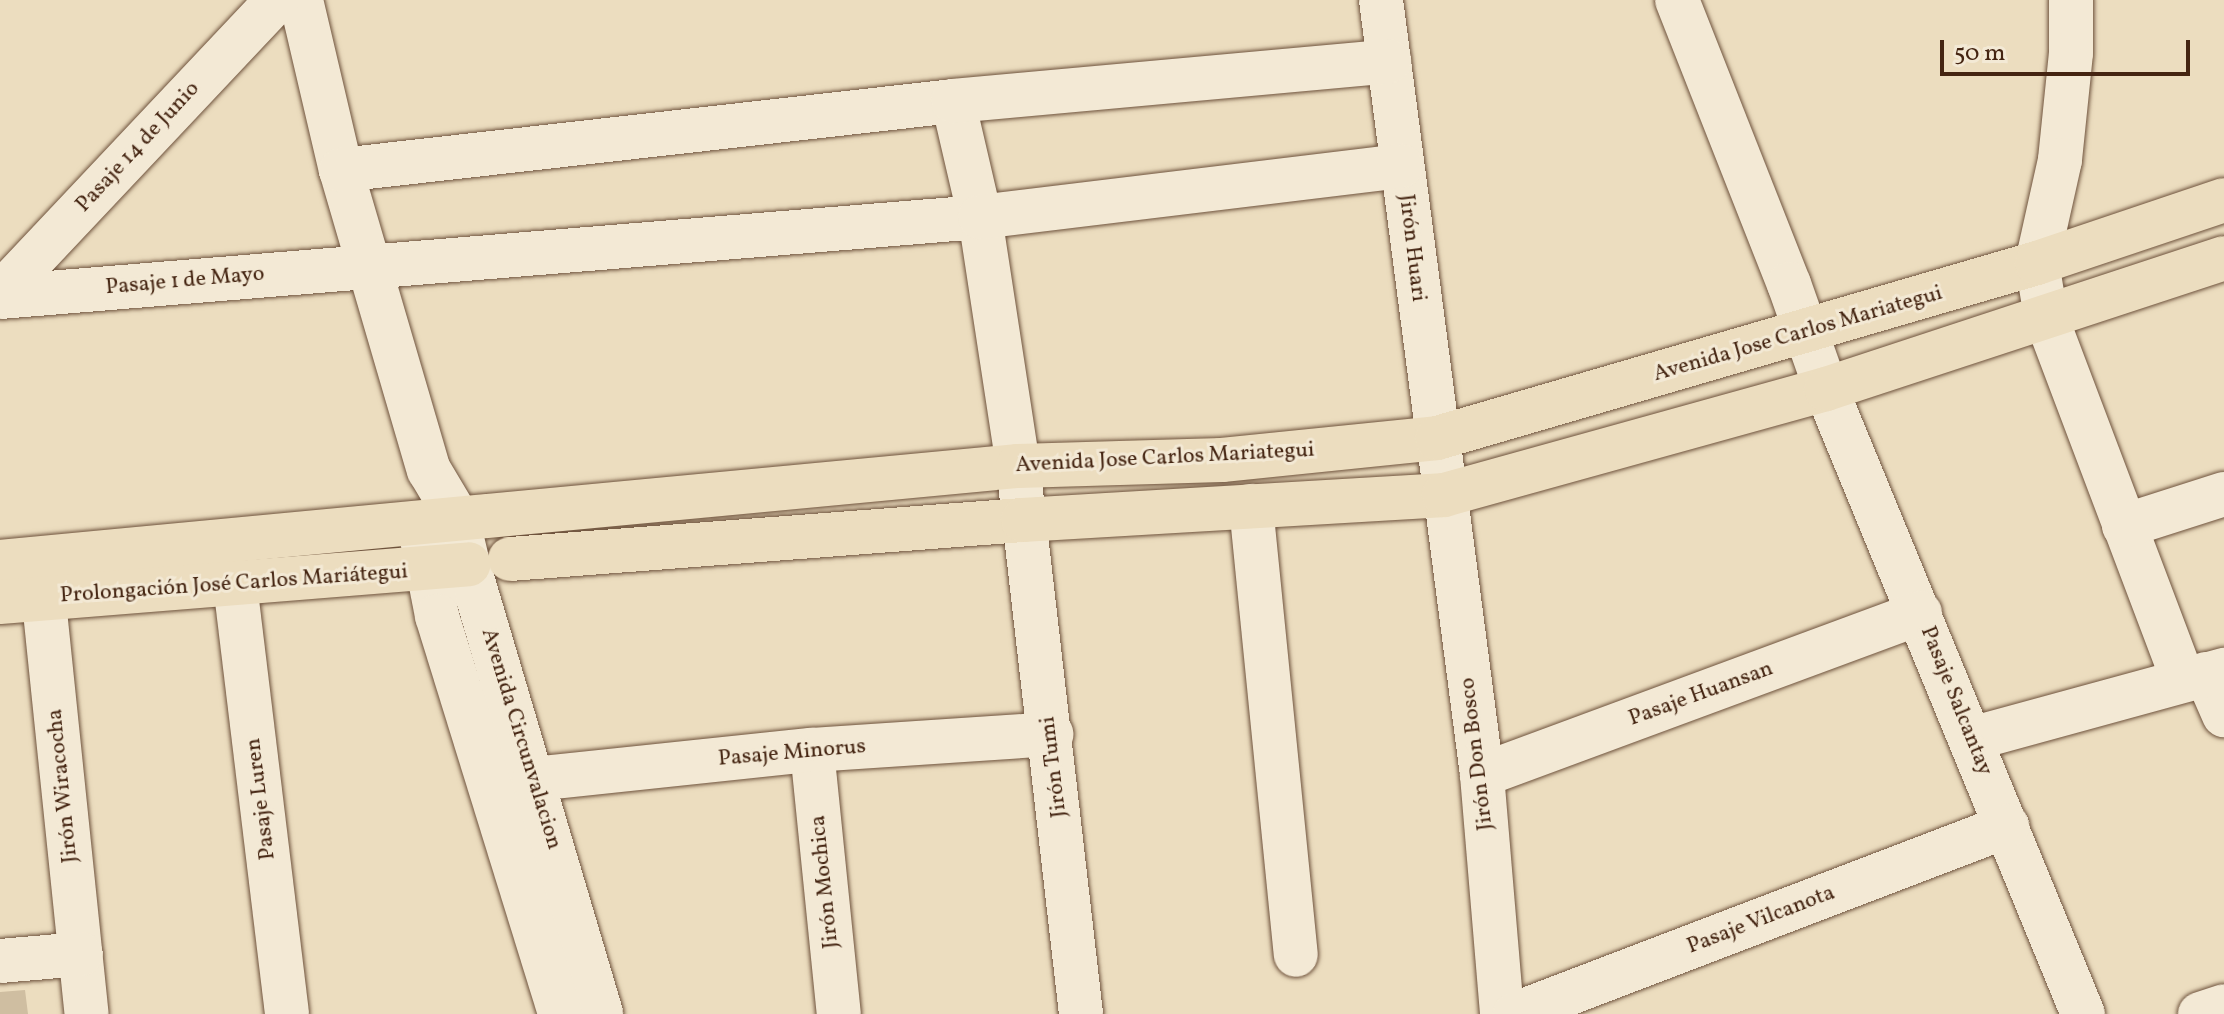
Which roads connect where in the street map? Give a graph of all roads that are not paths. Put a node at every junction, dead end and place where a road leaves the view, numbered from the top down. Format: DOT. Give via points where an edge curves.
graph roads {
  1 [pos="277,0"];
  2 [pos="301,0"];
  3 [pos="1381,0"];
  4 [pos="1677,0"];
  5 [pos="2071,0"];
  6 [pos="1389,61"];
  7 [pos="953,101"];
  8 [pos="1401,166"];
  9 [pos="341,170"];
  10 [pos="2224,200"];
  11 [pos="980,217"];
  12 [pos="2224,258"];
  13 [pos="2037,263"];
  14 [pos="370,264"];
  15 [pos="0,296"];
  16 [pos="2046,317"];
  17 [pos="1805,333"];
  18 [pos="1826,389"];
  19 [pos="1437,438"];
  20 [pos="1018,466"];
  21 [pos="2224,494"];
  22 [pos="1444,495"];
  23 [pos="1251,506"];
  24 [pos="438,520"];
  25 [pos="1023,520"];
  26 [pos="2124,526"];
  27 [pos="510,559"];
  28 [pos="447,566"];
  29 [pos="28,573"];
  30 [pos="235,584"];
  31 [pos="0,602"];
  32 [pos="1920,613"];
  33 [pos="2204,675"];
  34 [pos="2224,715"];
  35 [pos="1051,734"];
  36 [pos="1971,739"];
  37 [pos="812,750"];
  38 [pos="1482,775"];
  39 [pos="534,779"];
  40 [pos="2007,826"];
  41 [pos="81,954"];
  42 [pos="1296,955"];
  43 [pos="0,961"];
  44 [pos="2224,1006"];
  45 [pos="87,1014"];
  46 [pos="287,1014"];
  47 [pos="560,1014"];
  48 [pos="601,1014"];
  49 [pos="839,1014"];
  50 [pos="1081,1014"];
  51 [pos="1502,1014"];
  52 [pos="1515,1014"];
  53 [pos="2083,1014"];
  54 [pos="2200,1014"];
  1 -- 15 [label="street, Pasaje 14 de Junio"];
  2 -- 9 [label="street, Avenida Circunvalacion"];
  3 -- 6 [label="street, Jirón Huari"];
  4 -- 17 [label="street, Pasaje Salcantay"];
  5 -- 13 [label="street" via="2060,160"];
  6 -- 7 [label="street"];
  6 -- 8 [label="street, Jirón Huari"];
  7 -- 9 [label="street"];
  7 -- 11 [label="street, Jirón Tumi"];
  8 -- 11 [label="street, Pasaje 1 de Mayo"];
  8 -- 19 [label="street, Jirón Huari"];
  9 -- 14 [label="street, Avenida Circunvalacion"];
  10 -- 13 [label="main road, Avenida Jose Carlos Mariategui"];
  11 -- 14 [label="street, Pasaje 1 de Mayo"];
  11 -- 20 [label="street, Jirón Tumi"];
  12 -- 16 [label="main road"];
  13 -- 16 [label="street"];
  13 -- 17 [label="main road, Avenida Jose Carlos Mariategui"];
  14 -- 15 [label="street, Pasaje 1 de Mayo"];
  14 -- 24 [label="street, Avenida Circunvalacion" via="429,470"];
  16 -- 18 [label="main road"];
  16 -- 26 [label="street"];
  17 -- 18 [label="street, Pasaje Salcantay"];
  17 -- 19 [label="main road, Avenida Jose Carlos Mariategui"];
  18 -- 22 [label="main road"];
  18 -- 32 [label="street, Pasaje Salcantay"];
  19 -- 20 [label="main road, Avenida Jose Carlos Mariategui" via="1222,460"];
  19 -- 22 [label="street, Jirón Huari"];
  20 -- 24 [label="main road, Avenida Jose Carlos Mariategui"];
  20 -- 25 [label="street, Jirón Tumi"];
  21 -- 26 [label="street"];
  22 -- 23 [label="main road"];
  22 -- 38 [label="street, Jirón Don Bosco"];
  23 -- 25 [label="main road"];
  23 -- 42 [label="street"];
  24 -- 28 [label="street, Avenida Circunvalacion"];
  24 -- 29 [label="main road, Prolongación José Carlos Mariátegui"];
  25 -- 27 [label="main road"];
  25 -- 35 [label="street, Jirón Tumi"];
  26 -- 33 [label="street"];
  27 -- 28 [label="street"];
  28 -- 30 [label="main road, Prolongación José Carlos Mariátegui"];
  28 -- 39 [label="street, Avenida Circunvalacion"];
  28 -- 47 [label="street, Avenida Circunvalacion" via="437,616"];
  29 -- 30 [label="main road, Prolongación José Carlos Mariátegui"];
  29 -- 31 [label="main road, Prolongación José Carlos Mariátegui"];
  29 -- 41 [label="street, Jirón Wiracocha"];
  30 -- 46 [label="street, Pasaje Luren"];
  32 -- 36 [label="street, Pasaje Salcantay"];
  32 -- 38 [label="street, Pasaje Huansan"];
  33 -- 34 [label="street"];
  33 -- 36 [label="street"];
  35 -- 37 [label="street, Pasaje Minorus"];
  35 -- 50 [label="street, Jirón Tumi"];
  36 -- 40 [label="street, Pasaje Salcantay"];
  37 -- 39 [label="street, Pasaje Minorus"];
  37 -- 49 [label="street, Jirón Mochica"];
  38 -- 51 [label="street, Jirón Don Bosco"];
  39 -- 48 [label="street, Avenida Circunvalacion"];
  40 -- 52 [label="street, Pasaje Vilcanota"];
  40 -- 53 [label="street, Pasaje Salcantay"];
  41 -- 43 [label="street"];
  41 -- 45 [label="street, Jirón Wiracocha"];
  44 -- 54 [label="street"];
}
